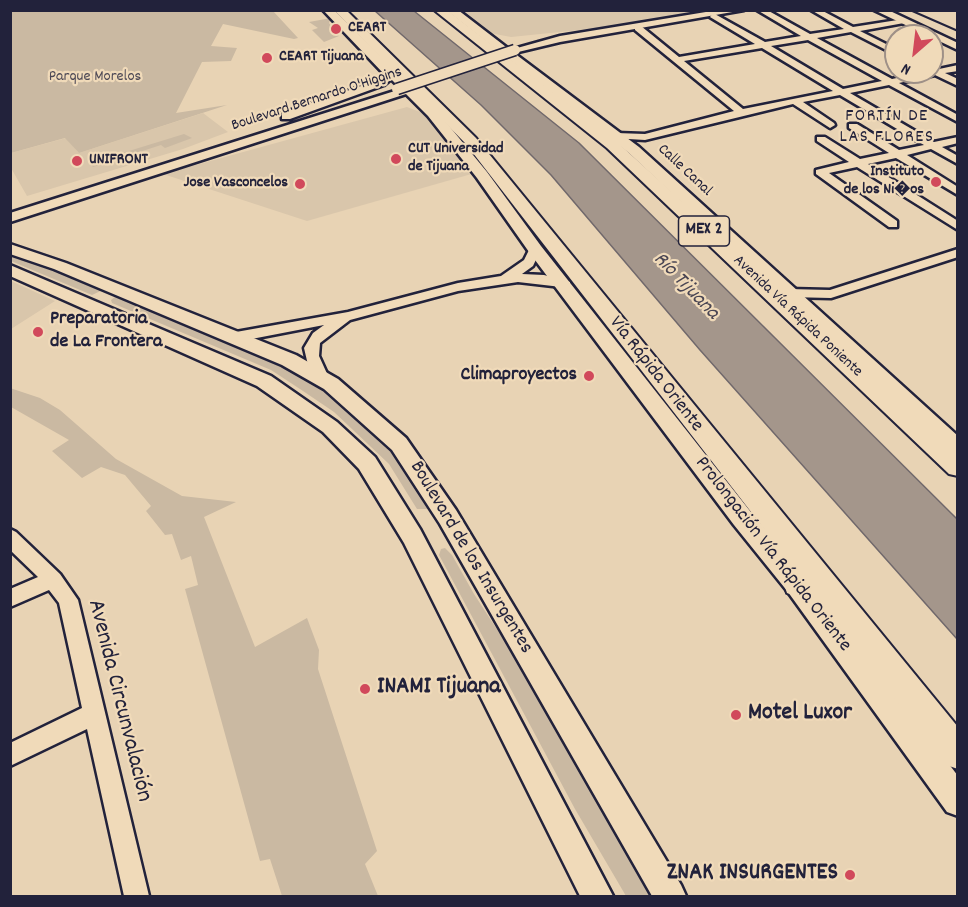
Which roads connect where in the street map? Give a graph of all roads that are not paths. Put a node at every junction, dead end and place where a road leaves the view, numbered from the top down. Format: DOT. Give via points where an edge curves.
graph roads {
  1 [pos="328,10"];
  2 [pos="339,10"];
  3 [pos="439,10"];
  4 [pos="451,10"];
  5 [pos="739,10"];
  6 [pos="760,10"];
  7 [pos="814,10"];
  8 [pos="879,10"];
  9 [pos="713,15"];
  10 [pos="899,16"];
  11 [pos="633,29"];
  12 [pos="852,29"];
  13 [pos="483,36"];
  14 [pos="807,37"];
  15 [pos="957,38"];
  16 [pos="513,45"];
  17 [pos="764,46"];
  18 [pos="884,46"];
  19 [pos="957,47"];
  20 [pos="677,60"];
  21 [pos="532,61"];
  22 [pos="388,68"];
  23 [pos="884,79"];
  24 [pos="884,83"];
  25 [pos="894,84"];
  26 [pos="399,90"];
  27 [pos="840,92"];
  28 [pos="795,101"];
  29 [pos="741,112"];
  30 [pos="432,113"];
  31 [pos="927,115"];
  32 [pos="957,119"];
  33 [pos="274,120"];
  34 [pos="937,121"];
  35 [pos="830,125"];
  36 [pos="853,126"];
  37 [pos="238,132"];
  38 [pos="616,136"];
  39 [pos="645,137"];
  40 [pos="821,139"];
  41 [pos="957,140"];
  42 [pos="931,146"];
  43 [pos="634,150"];
  44 [pos="181,154"];
  45 [pos="897,154"];
  46 [pos="194,159"];
  47 [pos="957,161"];
  48 [pos="857,163"];
  49 [pos="495,192"];
  50 [pos="957,192"];
  51 [pos="688,199"];
  52 [pos="14,206"];
  53 [pos="36,210"];
  54 [pos="10,218"];
  55 [pos="893,224"];
  56 [pos="957,227"];
  57 [pos="10,249"];
  58 [pos="535,249"];
  59 [pos="957,253"];
  60 [pos="60,266"];
  61 [pos="10,270"];
  62 [pos="495,281"];
  63 [pos="565,285"];
  64 [pos="831,294"];
  65 [pos="786,300"];
  66 [pos="89,303"];
  67 [pos="158,306"];
  68 [pos="602,307"];
  69 [pos="347,316"];
  70 [pos="812,316"];
  71 [pos="236,337"];
  72 [pos="322,378"];
  73 [pos="689,418"];
  74 [pos="906,419"];
  75 [pos="957,449"];
  76 [pos="957,460"];
  77 [pos="957,467"];
  78 [pos="10,537"];
  79 [pos="53,580"];
  80 [pos="797,584"];
  81 [pos="10,598"];
  82 [pos="96,713"];
  83 [pos="957,753"];
  84 [pos="10,755"];
  85 [pos="957,801"];
  86 [pos="137,897"];
  87 [pos="597,897"];
  88 [pos="670,897"];
  1 -- 22 [label="main road, Prolongación Vía Rápida Oriente"];
  2 -- 68 [label="highway, Vía Rápida Oriente" via="471,141"];
  3 -- 65 [label="highway, Avenida Vía Rápida Poniente / MEX 2" via="600,135"];
  4 -- 13 [label="main road, Calle Canal"];
  5 -- 9 [label="main road, Boulevard Bernardo O'Higgins"];
  6 -- 14 [label="street"];
  7 -- 12 [label="street"];
  8 -- 10 [label="main road"];
  9 -- 11 [label="main road, Boulevard Bernardo O'Higgins"];
  9 -- 17 [label="street"];
  10 -- 12 [label="street"];
  10 -- 15 [label="main road"];
  10 -- 19 [label="main road"];
  11 -- 16 [label="main road, Boulevard Bernardo O'Higgins"];
  11 -- 20 [label="street"];
  11 -- 21 [label="main road" via="624,36"];
  12 -- 14 [label="street"];
  12 -- 18 [label="street"];
  13 -- 16 [label="main road"];
  13 -- 21 [label="main road, Calle Canal"];
  14 -- 17 [label="street"];
  14 -- 23 [label="street"];
  16 -- 26 [label="main road, Boulevard Bernardo O'Higgins, bridge"];
  17 -- 20 [label="street"];
  17 -- 27 [label="street"];
  20 -- 29 [label="street"];
  21 -- 38 [label="main road, Calle Canal"];
  22 -- 30 [label="main road, Prolongación Vía Rápida Oriente"];
  22 -- 33 [label="main road" via="386,80 376,85"];
  24 -- 27 [label="street"];
  25 -- 32 [label="street"];
  26 -- 44 [label="main road, Boulevard Bernardo O'Higgins"];
  26 -- 46 [label="main road, Boulevard Bernardo O'Higgins" via="349,111"];
  27 -- 28 [label="street"];
  27 -- 42 [label="street"];
  28 -- 29 [label="street"];
  28 -- 35 [label="street"];
  29 -- 39 [label="street"];
  30 -- 46 [label="main road" via="404,108 257,147"];
  30 -- 49 [label="main road, Prolongación Vía Rápida Oriente"];
  31 -- 34 [label="street"];
  36 -- 45 [label="street"];
  37 -- 44 [label="main road"];
  38 -- 39 [label="street"];
  38 -- 43 [label="main road, Calle Canal"];
  39 -- 43 [label="street"];
  40 -- 48 [label="street"];
  41 -- 42 [label="street"];
  42 -- 45 [label="street"];
  42 -- 47 [label="street"];
  43 -- 51 [label="main road, Calle Canal"];
  44 -- 52 [label="main road, Boulevard Bernardo O'Higgins"];
  45 -- 48 [label="street"];
  45 -- 50 [label="street"];
  46 -- 53 [label="main road, Boulevard Bernardo O'Higgins"];
  48 -- 55 [label="street" via="820,172"];
  48 -- 56 [label="street"];
  49 -- 58 [label="main road, Prolongación Vía Rápida Oriente"];
  49 -- 68 [label="highway" via="507,198 583,296"];
  51 -- 65 [label="highway" via="690,208"];
  53 -- 54 [label="main road, Boulevard Bernardo O'Higgins"];
  53 -- 60 [label="main road" via="15,230 23,240 54,256"];
  57 -- 60 [label="main road, Boulevard de los Insurgentes"];
  58 -- 62 [label="street" via="529,264"];
  58 -- 63 [label="main road, Prolongación Vía Rápida Oriente"];
  59 -- 64 [label="street"];
  60 -- 67 [label="main road, Boulevard de los Insurgentes"];
  61 -- 66 [label="main road, Boulevard de los Insurgentes"];
  62 -- 63 [label="street" via="541,278"];
  62 -- 69 [label="street"];
  63 -- 80 [label="main road, Prolongación Vía Rápida Oriente"];
  64 -- 65 [label="street"];
  64 -- 70 [label="street"];
  65 -- 70 [label="main road"];
  65 -- 74 [label="highway, Avenida Vía Rápida Poniente / MEX 2"];
  66 -- 67 [label="main road" via="122,295"];
  66 -- 87 [label="main road, Boulevard de los Insurgentes" via="264,381 330,427 367,463 412,536"];
  67 -- 71 [label="main road, Boulevard de los Insurgentes"];
  68 -- 73 [label="highway, Vía Rápida Oriente"];
  69 -- 71 [label="street"];
  69 -- 72 [label="street" via="314,340 310,358"];
  70 -- 75 [label="main road"];
  71 -- 72 [label="main road, Boulevard de los Insurgentes"];
  72 -- 88 [label="main road, Boulevard de los Insurgentes" via="358,406 408,456 448,516"];
  73 -- 80 [label="highway" via="694,433 791,564"];
  73 -- 83 [label="highway, Vía Rápida Oriente"];
  74 -- 76 [label="highway"];
  74 -- 77 [label="highway, Avenida Vía Rápida Poniente / MEX 2"];
  78 -- 79 [label="street, Avenida Circunvalación"];
  79 -- 81 [label="street"];
  79 -- 82 [label="street, Avenida Circunvalación" via="68,600"];
  80 -- 85 [label="main road, Prolongación Vía Rápida Oriente"];
  82 -- 84 [label="street"];
  82 -- 86 [label="street, Avenida Circunvalación"];
}
